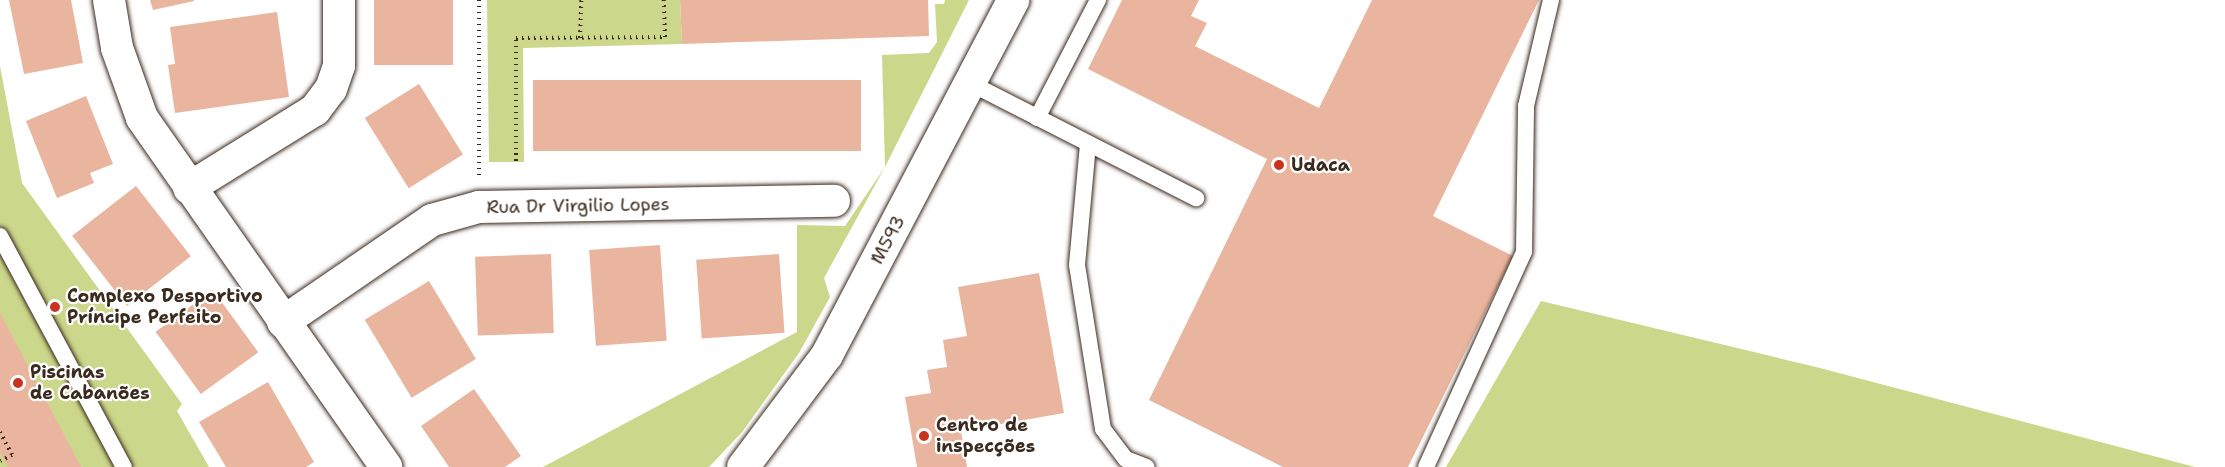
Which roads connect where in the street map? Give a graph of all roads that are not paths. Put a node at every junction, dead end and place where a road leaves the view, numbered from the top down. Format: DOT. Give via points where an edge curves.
graph roads {
  1 [pos="109,0"];
  2 [pos="339,0"];
  3 [pos="1013,0"];
  4 [pos="1098,0"];
  5 [pos="1551,0"];
  6 [pos="970,83"];
  7 [pos="1037,118"];
  8 [pos="1088,144"];
  9 [pos="189,188"];
  10 [pos="1196,198"];
  11 [pos="834,201"];
  12 [pos="0,236"];
  13 [pos="283,322"];
  14 [pos="124,467"];
  15 [pos="386,467"];
  16 [pos="743,467"];
  17 [pos="1147,467"];
  18 [pos="1426,467"];
  1 -- 9 [label="street" via="117,48 142,118"];
  2 -- 9 [label="street" via="339,66 331,89 315,110"];
  3 -- 6 [label="street, M593"];
  4 -- 7 [label="lane"];
  5 -- 18 [label="lane" via="1526,106 1524,252"];
  6 -- 7 [label="lane"];
  6 -- 16 [label="street, M593" via="827,355"];
  7 -- 8 [label="lane"];
  8 -- 10 [label="lane"];
  8 -- 17 [label="lane" via="1077,265 1103,429 1126,459"];
  9 -- 13 [label="street"];
  11 -- 13 [label="street, Rua Dr Virgilio Lopes" via="479,207 432,220"];
  12 -- 14 [label="lane"];
  13 -- 15 [label="street"];
}
